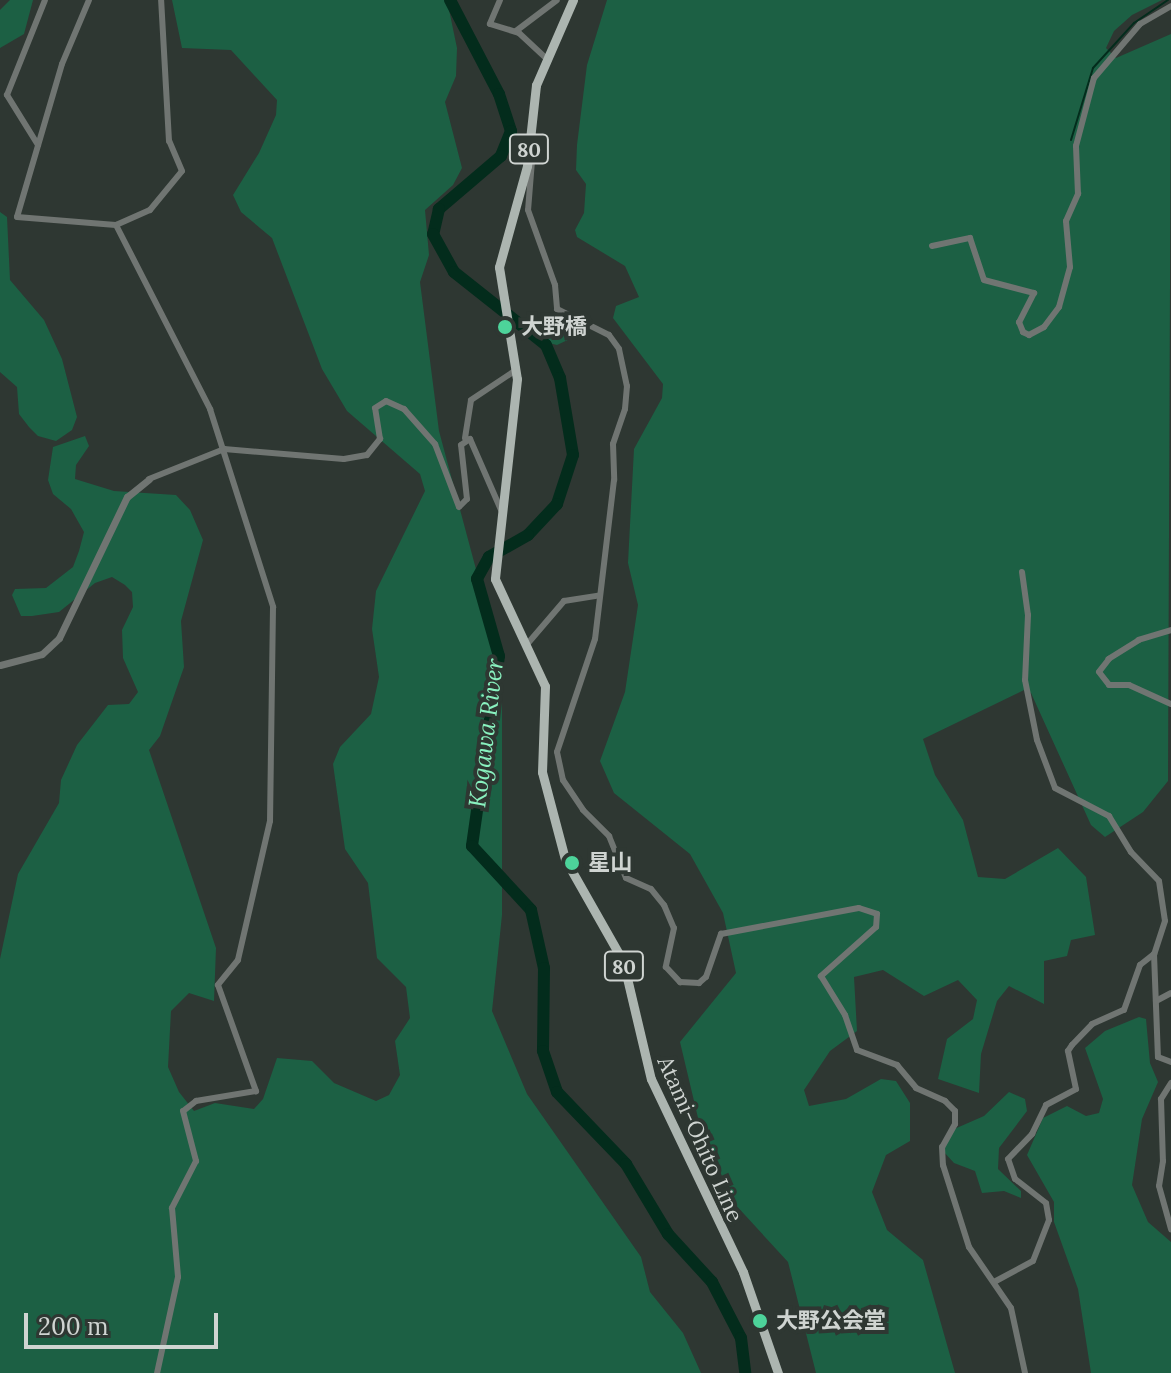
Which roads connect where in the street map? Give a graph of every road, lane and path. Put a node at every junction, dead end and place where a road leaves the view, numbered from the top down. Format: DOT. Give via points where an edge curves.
graph roads {
  1 [pos="45,0"];
  2 [pos="89,0"];
  3 [pos="161,0"];
  4 [pos="500,0"];
  5 [pos="557,0"];
  6 [pos="573,0"];
  7 [pos="1171,6"];
  8 [pos="516,31"];
  9 [pos="545,57"];
  10 [pos="531,129"];
  11 [pos="38,145"];
  12 [pos="116,225"];
  13 [pos="932,246"];
  14 [pos="516,370"];
  15 [pos="465,438"];
  16 [pos="224,449"];
  17 [pos="149,479"];
  18 [pos="501,510"];
  19 [pos="1022,572"];
  20 [pos="600,595"];
  21 [pos="1171,630"];
  22 [pos="529,642"];
  23 [pos="0,665"];
  24 [pos="1171,704"];
  25 [pos="1154,954"];
  26 [pos="1171,993"];
  27 [pos="1156,1001"];
  28 [pos="1171,1062"];
  29 [pos="1171,1083"];
  30 [pos="1171,1229"];
  31 [pos="994,1282"];
  32 [pos="157,1373"];
  33 [pos="778,1373"];
  34 [pos="1025,1373"];
  1 -- 11 [label="street" via="7,95"];
  2 -- 11 [label="street" via="62,64"];
  3 -- 12 [label="street" via="169,141 182,171 150,210"];
  4 -- 8 [label="street" via="489,22"];
  5 -- 8 [label="street"];
  6 -- 9 [label="main road, 80"];
  7 -- 13 [label="street" via="1140,24 1094,78 1076,146 1078,194 1066,221 1070,267 1059,307 1044,327 1035,334 1023,332 1019,322 1034,293 984,280 970,238"];
  8 -- 9 [label="street"];
  9 -- 10 [label="main road, 80"];
  10 -- 14 [label="main road, 80" via="527,166 499,267"];
  10 -- 20 [label="street" via="535,147 528,210 555,285 557,309 609,335 619,349 625,377 625,409 613,444 614,480"];
  11 -- 12 [label="street" via="17,217"];
  12 -- 16 [label="street" via="183,350"];
  14 -- 15 [label="street" via="473,397"];
  14 -- 18 [label="main road, 80"];
  15 -- 16 [label="street" via="461,445 467,499 459,507 435,444 404,409 386,401 375,408 380,439 367,455 344,459"];
  15 -- 18 [label="street" via="477,450 493,501"];
  16 -- 17 [label="street"];
  16 -- 32 [label="street" via="273,607 270,821 238,960 218,985 256,1091 196,1101 183,1111 196,1161 172,1208 177,1290"];
  17 -- 23 [label="street" via="127,497 59,638 42,654"];
  18 -- 22 [label="main road, Atami-Ohito Line / 80" via="498,584"];
  19 -- 25 [label="street" via="1028,615 1025,680 1037,740 1055,788 1109,816 1131,852 1159,881 1165,921"];
  20 -- 22 [label="street" via="564,601"];
  20 -- 31 [label="street" via="595,639 557,762 569,792 609,836 623,874 653,891 670,916 674,934 668,971 686,984 704,980 721,934 859,908 874,910 876,927 821,976 845,1015 857,1050 897,1065 916,1088 955,1111 955,1124 942,1147 943,1165 969,1247"];
  21 -- 24 [label="street" via="1139,640 1099,672 1109,685 1129,685"];
  22 -- 33 [label="main road, Atami-Ohito Line / 80" via="545,686 542,772 565,859 623,961 651,1079 743,1272"];
  25 -- 27 [label="street"];
  25 -- 31 [label="street" via="1140,965 1124,1010 1092,1024 1068,1051 1076,1089 1046,1105 1032,1134 1008,1159 1015,1179 1046,1203 1049,1220 1033,1261"];
  26 -- 27 [label="street"];
  27 -- 28 [label="street" via="1158,1057"];
  29 -- 30 [label="street" via="1161,1099 1159,1186"];
  31 -- 34 [label="street" via="1015,1319"];
}
